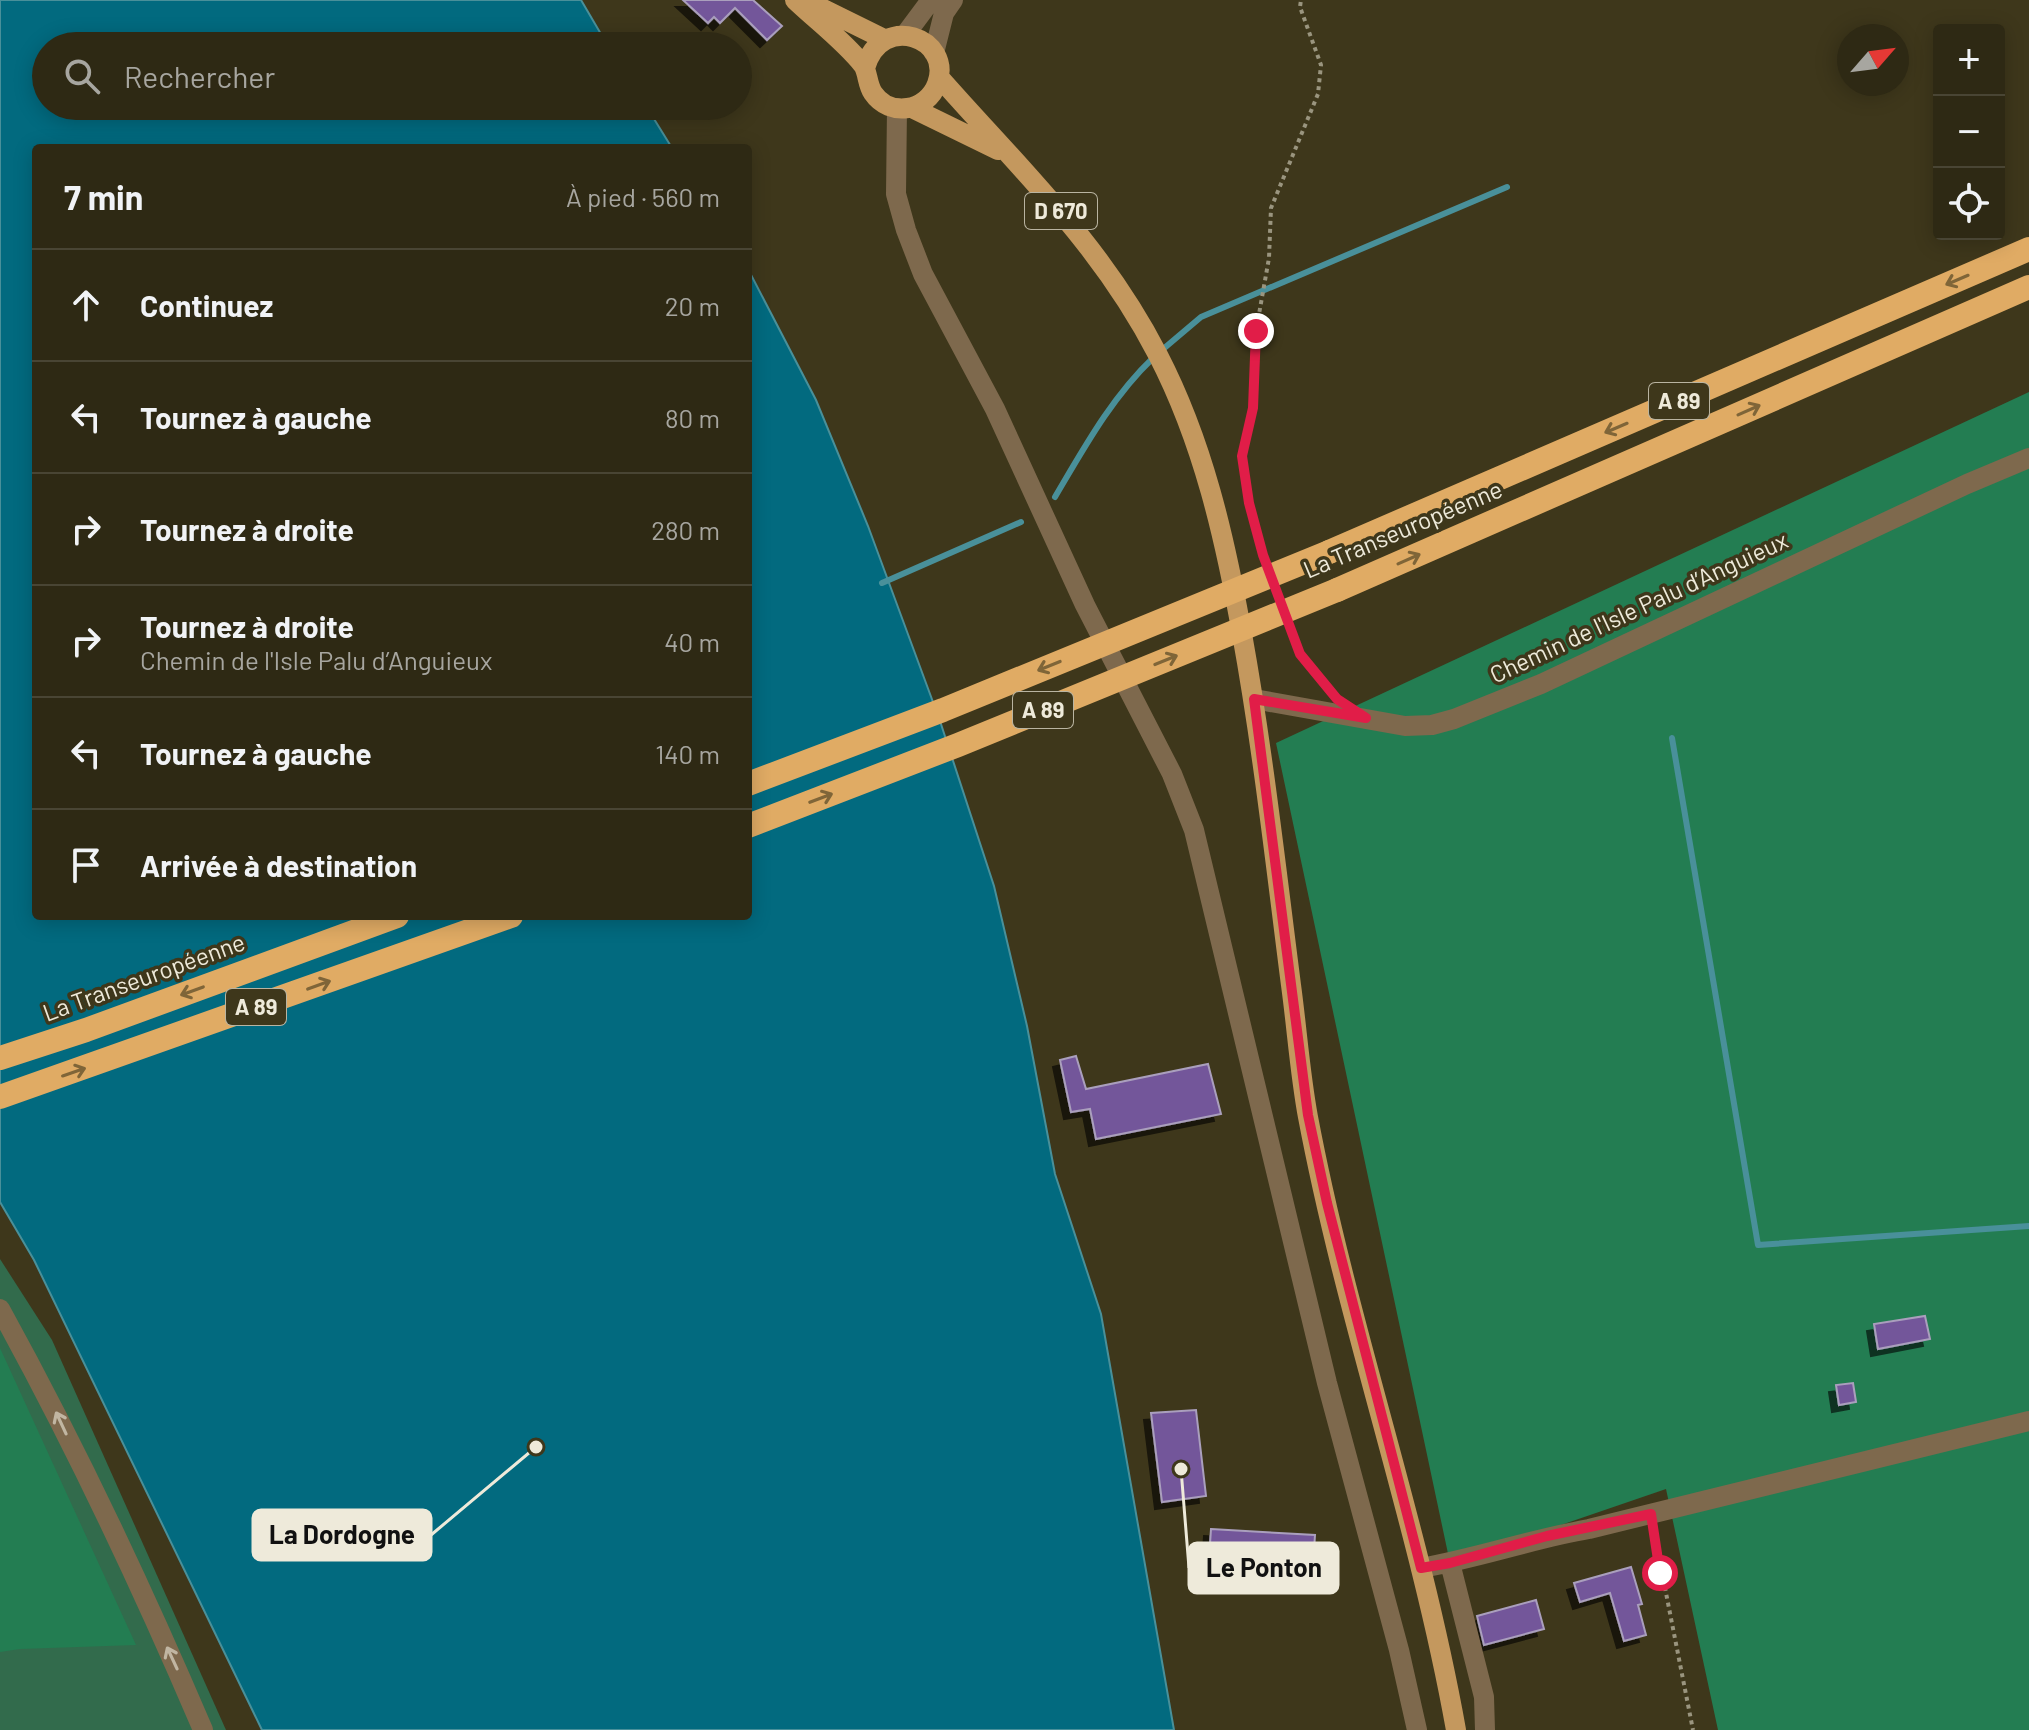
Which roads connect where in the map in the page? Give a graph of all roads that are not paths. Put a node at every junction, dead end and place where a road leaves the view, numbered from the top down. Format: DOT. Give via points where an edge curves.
graph roads {
  1 [pos="795,0"];
  2 [pos="805,0"];
  3 [pos="931,0"];
  4 [pos="953,0"];
  5 [pos="905,35"];
  6 [pos="884,39"];
  7 [pos="934,53"];
  8 [pos="865,68"];
  9 [pos="939,77"];
  10 [pos="905,108"];
  11 [pos="1007,155"];
  12 [pos="2029,249"];
  13 [pos="2029,287"];
  14 [pos="2029,458"];
  15 [pos="1254,699"];
  16 [pos="752,782"];
  17 [pos="752,824"];
  18 [pos="386,920"];
  19 [pos="500,920"];
  20 [pos="0,1058"];
  21 [pos="0,1097"];
  22 [pos="0,1309"];
  23 [pos="2029,1421"];
  24 [pos="1450,1563"];
  25 [pos="1421,1568"];
  26 [pos="203,1730"];
  27 [pos="1417,1730"];
  28 [pos="1456,1730"];
  29 [pos="1485,1730"];
  1 -- 8 [label="main road"];
  2 -- 6 [label="main road"];
  3 -- 5 [label="street"];
  4 -- 7 [label="street" via="944,13"];
  5 -- 6 [label="main road"];
  5 -- 7 [label="main road" via="916,37"];
  6 -- 8 [label="main road"];
  7 -- 9 [label="main road"];
  8 -- 10 [label="main road" via="877,98"];
  9 -- 10 [label="main road" via="930,96"];
  9 -- 11 [label="main road, D 670"];
  10 -- 11 [label="main road, D 670"];
  10 -- 27 [label="street" via="896,194 923,274 995,409 1085,605 1172,774 1194,830"];
  11 -- 15 [label="main road, D 670" via="1080,233 1159,356 1210,485"];
  12 -- 16 [label="highway, La Transeuropéenne / A 89, one-way, bridge" via="1329,552"];
  17 -- 13 [label="highway, La Transeuropéenne / A 89, one-way, bridge" via="1337,590"];
  14 -- 15 [label="street, Chemin de l'Isle Palu d’Anguieux" via="1483,708 1432,725 1405,726"];
  15 -- 25 [label="main road, D 670" via="1308,1115"];
  18 -- 20 [label="highway, La Transeuropéenne / A 89, one-way"];
  21 -- 19 [label="highway, A 89, one-way"];
  26 -- 22 [label="street, one-way" via="49,1398"];
  23 -- 24 [label="street"];
  24 -- 25 [label="street"];
  24 -- 29 [label="street" via="1484,1697"];
  25 -- 28 [label="main road, D 670"];
}
